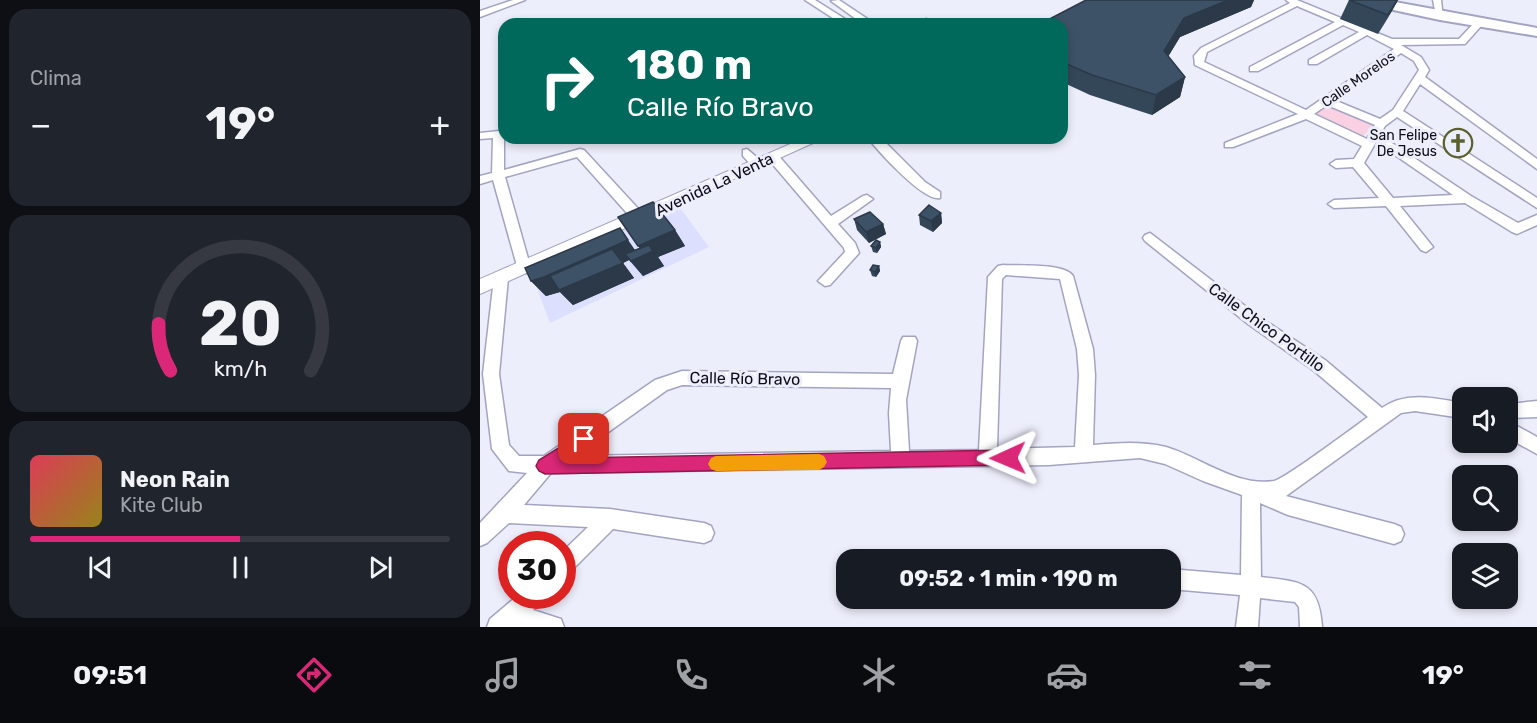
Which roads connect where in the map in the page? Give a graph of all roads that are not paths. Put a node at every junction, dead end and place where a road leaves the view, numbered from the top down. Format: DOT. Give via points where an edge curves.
graph roads {
  1 [pos="521,0"];
  2 [pos="809,0"];
  3 [pos="1366,0"];
  4 [pos="1437,0"];
  5 [pos="835,1"];
  6 [pos="1293,2"];
  7 [pos="480,14"];
  8 [pos="1440,16"];
  9 [pos="838,18"];
  10 [pos="860,18"];
  11 [pos="1342,22"];
  12 [pos="1479,23"];
  13 [pos="1366,32"];
  14 [pos="1534,32"];
  15 [pos="1396,46"];
  16 [pos="1313,62"];
  17 [pos="1254,69"];
  18 [pos="1418,77"];
  19 [pos="1326,100"];
  20 [pos="1397,112"];
  21 [pos="1306,115"];
  22 [pos="498,134"];
  23 [pos="1375,135"];
  24 [pos="480,136"];
  25 [pos="499,144"];
  26 [pos="800,144"];
  27 [pos="880,144"];
  28 [pos="1229,145"];
  29 [pos="759,158"];
  30 [pos="1358,163"];
  31 [pos="1336,164"];
  32 [pos="1537,165"];
  33 [pos="498,175"];
  34 [pos="480,180"];
  35 [pos="936,195"];
  36 [pos="867,199"];
  37 [pos="1467,199"];
  38 [pos="1390,202"];
  39 [pos="1334,204"];
  40 [pos="1537,204"];
  41 [pos="639,219"];
  42 [pos="1537,220"];
  43 [pos="831,222"];
  44 [pos="1150,238"];
  45 [pos="1426,247"];
  46 [pos="524,268"];
  47 [pos="501,278"];
  48 [pos="825,281"];
  49 [pos="480,287"];
  50 [pos="909,341"];
  51 [pos="485,376"];
  52 [pos="899,381"];
  53 [pos="1452,409"];
  54 [pos="1537,409"];
  55 [pos="1518,410"];
  56 [pos="1382,418"];
  57 [pos="1518,435"];
  58 [pos="1537,446"];
  59 [pos="1084,454"];
  60 [pos="988,458"];
  61 [pos="901,460"];
  62 [pos="545,466"];
  63 [pos="1251,489"];
  64 [pos="505,513"];
  65 [pos="610,519"];
  66 [pos="704,533"];
  67 [pos="1394,534"];
  68 [pos="480,536"];
  69 [pos="576,552"];
  70 [pos="1181,579"];
  71 [pos="1251,589"];
  72 [pos="518,609"];
  73 [pos="506,620"];
  74 [pos="548,625"];
  75 [pos="1247,627"];
  76 [pos="1311,627"];
  1 -- 7 [label="street"];
  2 -- 9 [label="street"];
  3 -- 8 [label="highway"];
  4 -- 8 [label="street"];
  5 -- 10 [label="street"];
  6 -- 11 [label="street"];
  6 -- 21 [label="street" via="1204,50 1198,61"];
  8 -- 12 [label="highway"];
  11 -- 13 [label="street"];
  11 -- 17 [label="street"];
  12 -- 14 [label="highway"];
  12 -- 15 [label="street" via="1462,42"];
  13 -- 15 [label="street"];
  13 -- 16 [label="street"];
  15 -- 18 [label="street" via="1422,64 1424,70"];
  15 -- 19 [label="street, Calle Morelos"];
  18 -- 20 [label="street"];
  18 -- 32 [label="street"];
  19 -- 21 [label="street, Calle Morelos"];
  19 -- 23 [label="street"];
  20 -- 23 [label="street"];
  20 -- 40 [label="street"];
  21 -- 23 [label="street"];
  21 -- 28 [label="street, Calle Morelos"];
  22 -- 24 [label="street"];
  23 -- 30 [label="street"];
  23 -- 37 [label="street"];
  25 -- 33 [label="street"];
  26 -- 29 [label="main road, Avenida La Venta"];
  27 -- 35 [label="street"];
  29 -- 41 [label="main road, Avenida La Venta"];
  29 -- 43 [label="street"];
  30 -- 31 [label="street"];
  30 -- 38 [label="street" via="1359,169"];
  33 -- 34 [label="street"];
  33 -- 41 [label="street" via="517,165 580,153"];
  33 -- 46 [label="street"];
  36 -- 43 [label="street"];
  37 -- 38 [label="street"];
  37 -- 42 [label="street" via="1517,229"];
  38 -- 39 [label="street"];
  38 -- 45 [label="street"];
  41 -- 46 [label="main road, Avenida La Venta"];
  43 -- 48 [label="street" via="852,253"];
  44 -- 56 [label="street, Calle Chico Portillo" via="1254,320 1319,365"];
  46 -- 47 [label="main road, Avenida La Venta"];
  47 -- 49 [label="main road, Avenida La Venta"];
  47 -- 51 [label="street"];
  50 -- 52 [label="street"];
  51 -- 62 [label="street" via="501,449 515,465"];
  52 -- 61 [label="street" via="895,419"];
  52 -- 62 [label="street, Calle Río Bravo" via="681,378 661,385"];
  53 -- 56 [label="street" via="1398,406"];
  54 -- 55 [label="street"];
  56 -- 63 [label="street" via="1278,490"];
  57 -- 58 [label="street"];
  59 -- 60 [label="street"];
  59 -- 60 [label="street" via="1087,375 1066,276 1003,270 994,277"];
  59 -- 63 [label="street" via="1140,450 1167,456"];
  60 -- 61 [label="street"];
  61 -- 62 [label="street"];
  62 -- 64 [label="street, Calle Río Bravo"];
  63 -- 67 [label="street" via="1288,506"];
  63 -- 71 [label="street"];
  64 -- 65 [label="street"];
  64 -- 68 [label="street, Calle Río Bravo"];
  65 -- 66 [label="street"];
  65 -- 69 [label="street"];
  70 -- 71 [label="street"];
  71 -- 75 [label="street"];
  71 -- 76 [label="street" via="1303,595 1309,603"];
  72 -- 73 [label="street"];
  73 -- 74 [label="street"];
}
